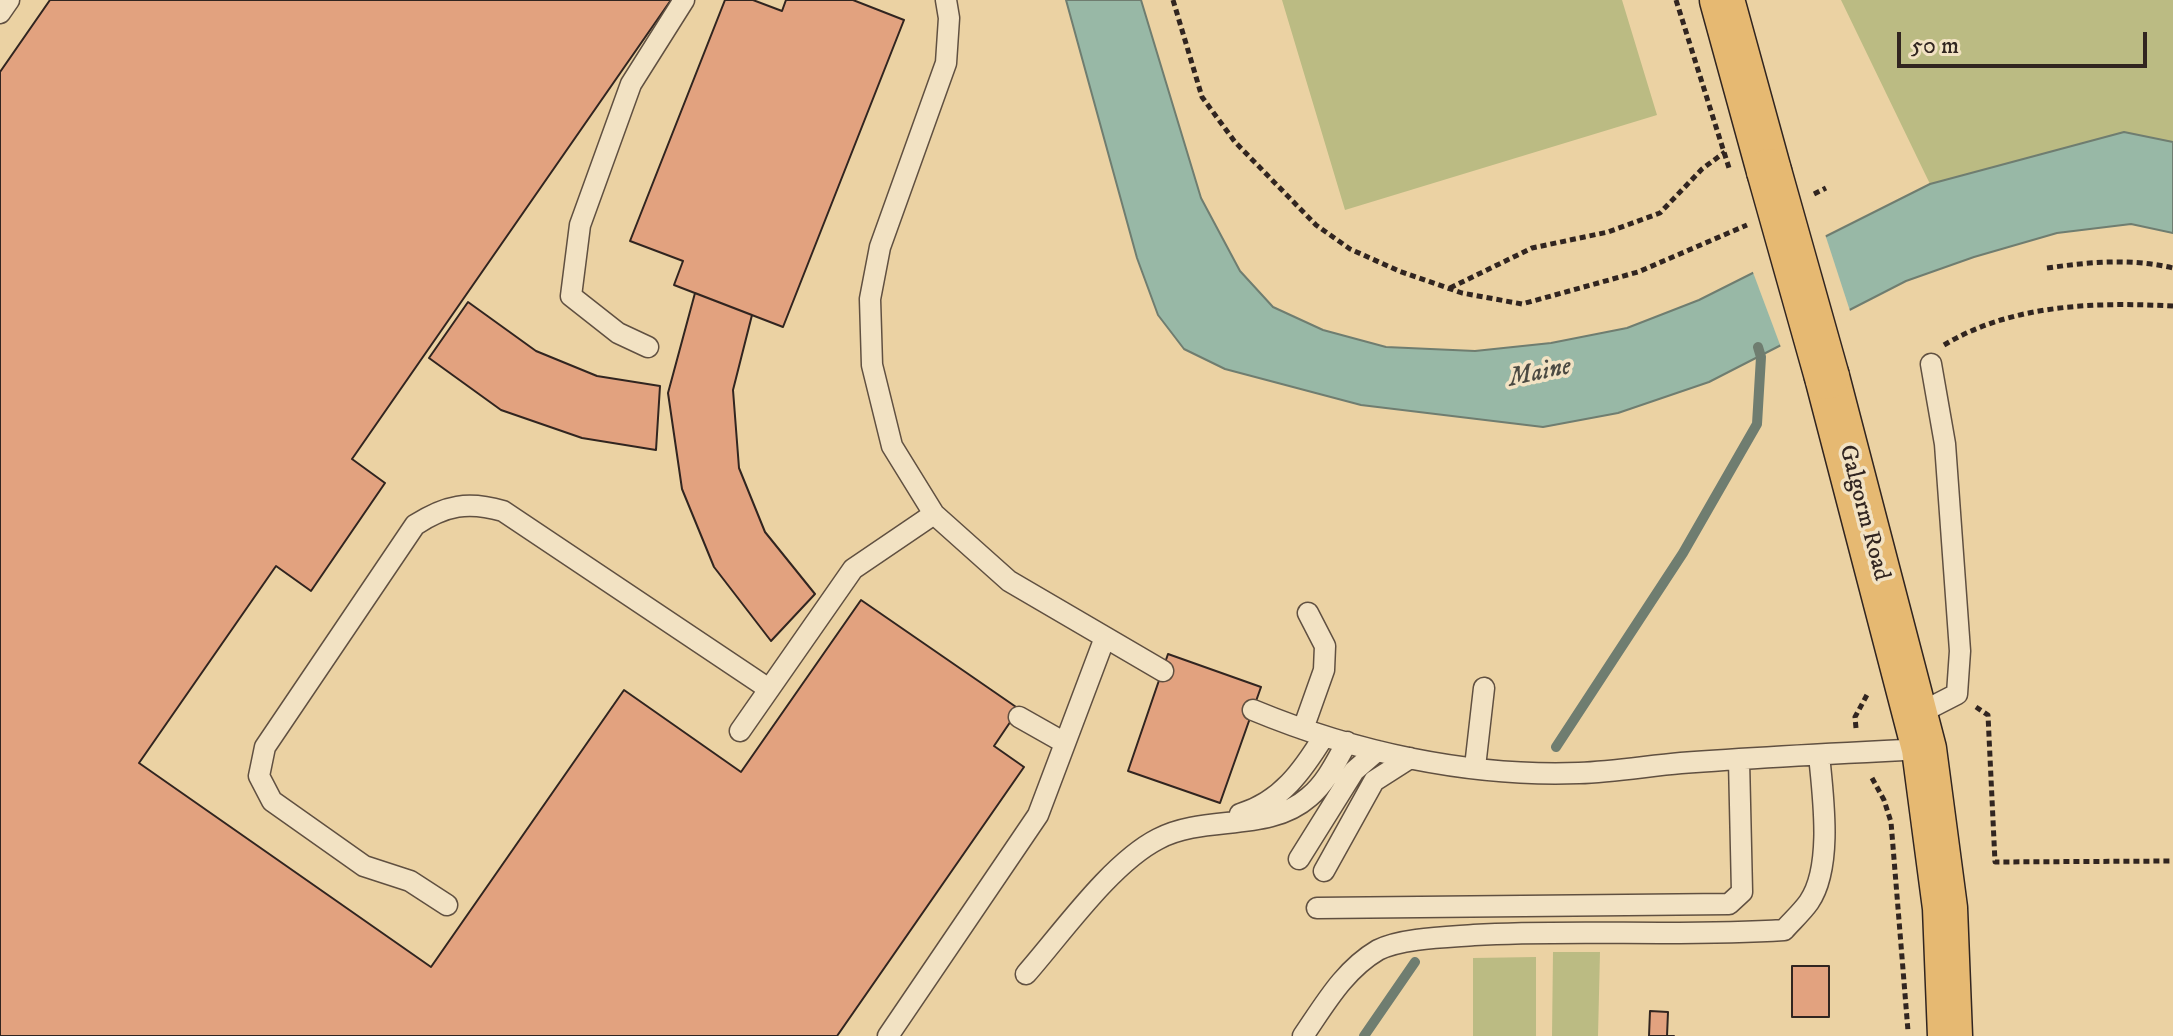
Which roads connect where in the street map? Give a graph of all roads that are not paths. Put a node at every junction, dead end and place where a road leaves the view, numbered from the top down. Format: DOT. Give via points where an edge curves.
graph roads {
  1 [pos="9,0"];
  2 [pos="684,0"];
  3 [pos="946,0"];
  4 [pos="1722,0"];
  5 [pos="0,13"];
  6 [pos="648,347"];
  7 [pos="1931,364"];
  8 [pos="934,514"];
  9 [pos="1308,613"];
  10 [pos="1104,640"];
  11 [pos="1163,671"];
  12 [pos="1484,688"];
  13 [pos="769,689"];
  14 [pos="1253,710"];
  15 [pos="1019,717"];
  16 [pos="1303,729"];
  17 [pos="740,731"];
  18 [pos="1920,732"];
  19 [pos="1324,736"];
  20 [pos="1347,742"];
  21 [pos="1065,743"];
  22 [pos="1377,751"];
  23 [pos="1819,755"];
  24 [pos="1410,758"];
  25 [pos="1739,760"];
  26 [pos="1475,767"];
  27 [pos="1217,821"];
  28 [pos="1299,859"];
  29 [pos="1324,871"];
  30 [pos="447,905"];
  31 [pos="1317,908"];
  32 [pos="1026,974"];
  33 [pos="888,1036"];
  34 [pos="1303,1036"];
  35 [pos="1950,1036"];
  1 -- 5 [label="lane"];
  2 -- 6 [label="lane" via="631,84 580,225 571,296 618,333"];
  3 -- 8 [label="lane" via="946,63 880,247 870,299 872,365 892,446"];
  4 -- 18 [label="main road, Galgorm Road, bridge"];
  7 -- 18 [label="lane" via="1945,444 1960,651 1957,694"];
  8 -- 10 [label="lane" via="1009,581"];
  8 -- 13 [label="lane" via="853,569"];
  9 -- 16 [label="lane" via="1325,646 1324,670"];
  10 -- 11 [label="lane"];
  10 -- 21 [label="lane"];
  12 -- 26 [label="lane"];
  13 -- 17 [label="lane"];
  13 -- 30 [label="lane" via="503,511 475,503 441,509 415,525 265,747 259,776 272,801 364,866 410,881"];
  14 -- 16 [label="lane"];
  15 -- 21 [label="lane"];
  16 -- 19 [label="lane"];
  18 -- 23 [label="lane" via="1857,753"];
  18 -- 35 [label="main road, Galgorm Road" via="1945,908"];
  19 -- 20 [label="lane"];
  19 -- 27 [label="lane" via="1302,772 1284,789 1254,810"];
  20 -- 22 [label="lane"];
  20 -- 27 [label="lane" via="1308,799 1262,819"];
  21 -- 33 [label="lane" via="1038,815"];
  22 -- 24 [label="lane"];
  22 -- 28 [label="lane" via="1354,771"];
  23 -- 25 [label="lane"];
  23 -- 34 [label="lane" via="1824,812 1820,876 1810,901 1784,930 1713,935 1552,931 1435,938 1380,949 1346,974"];
  24 -- 26 [label="lane"];
  24 -- 29 [label="lane" via="1374,781"];
  25 -- 26 [label="lane" via="1578,773"];
  25 -- 31 [label="lane" via="1742,892 1729,904"];
  27 -- 32 [label="lane" via="1160,837 1129,857"];
}
